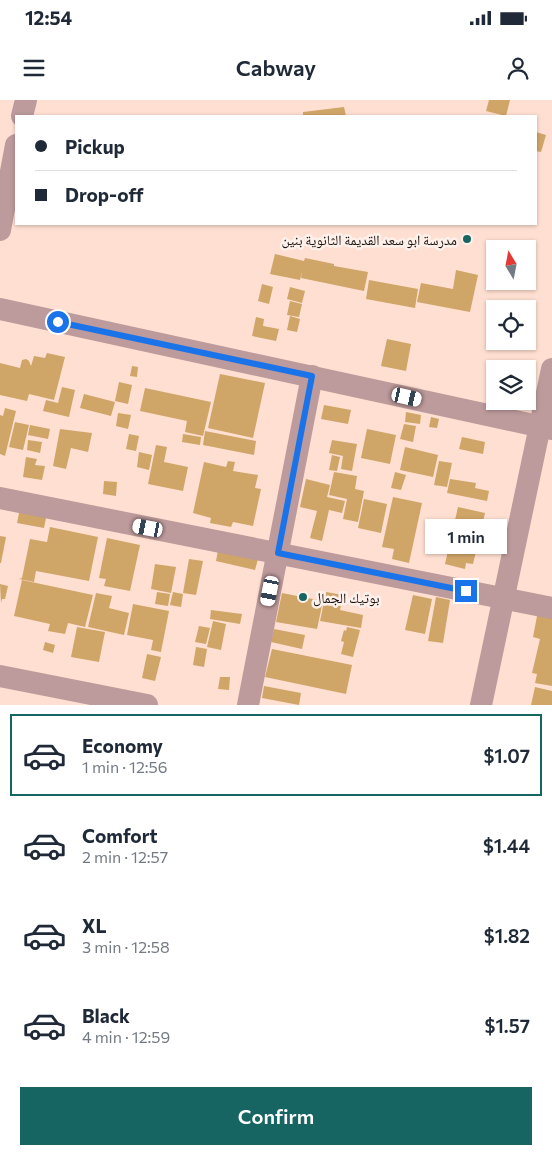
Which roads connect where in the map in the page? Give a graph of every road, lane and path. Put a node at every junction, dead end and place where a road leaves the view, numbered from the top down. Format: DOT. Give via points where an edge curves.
graph roads {
  1 [pos="26,100"];
  2 [pos="22,115"];
  3 [pos="0,144"];
  4 [pos="15,146"];
  5 [pos="15,151"];
  6 [pos="0,230"];
  7 [pos="0,309"];
  8 [pos="552,369"];
  9 [pos="312,376"];
  10 [pos="546,428"];
  11 [pos="0,498"];
  12 [pos="278,553"];
  13 [pos="504,598"];
  14 [pos="552,608"];
  15 [pos="0,676"];
  16 [pos="147,705"];
  17 [pos="248,705"];
  18 [pos="482,705"];
  1 -- 2 [label="street"];
  3 -- 4 [label="street"];
  5 -- 6 [label="street"];
  7 -- 9 [label="street"];
  8 -- 10 [label="street"];
  9 -- 10 [label="street"];
  9 -- 12 [label="street"];
  10 -- 13 [label="street"];
  11 -- 12 [label="street"];
  12 -- 13 [label="street"];
  12 -- 17 [label="street"];
  13 -- 14 [label="street"];
  13 -- 18 [label="street"];
  15 -- 16 [label="street"];
}
